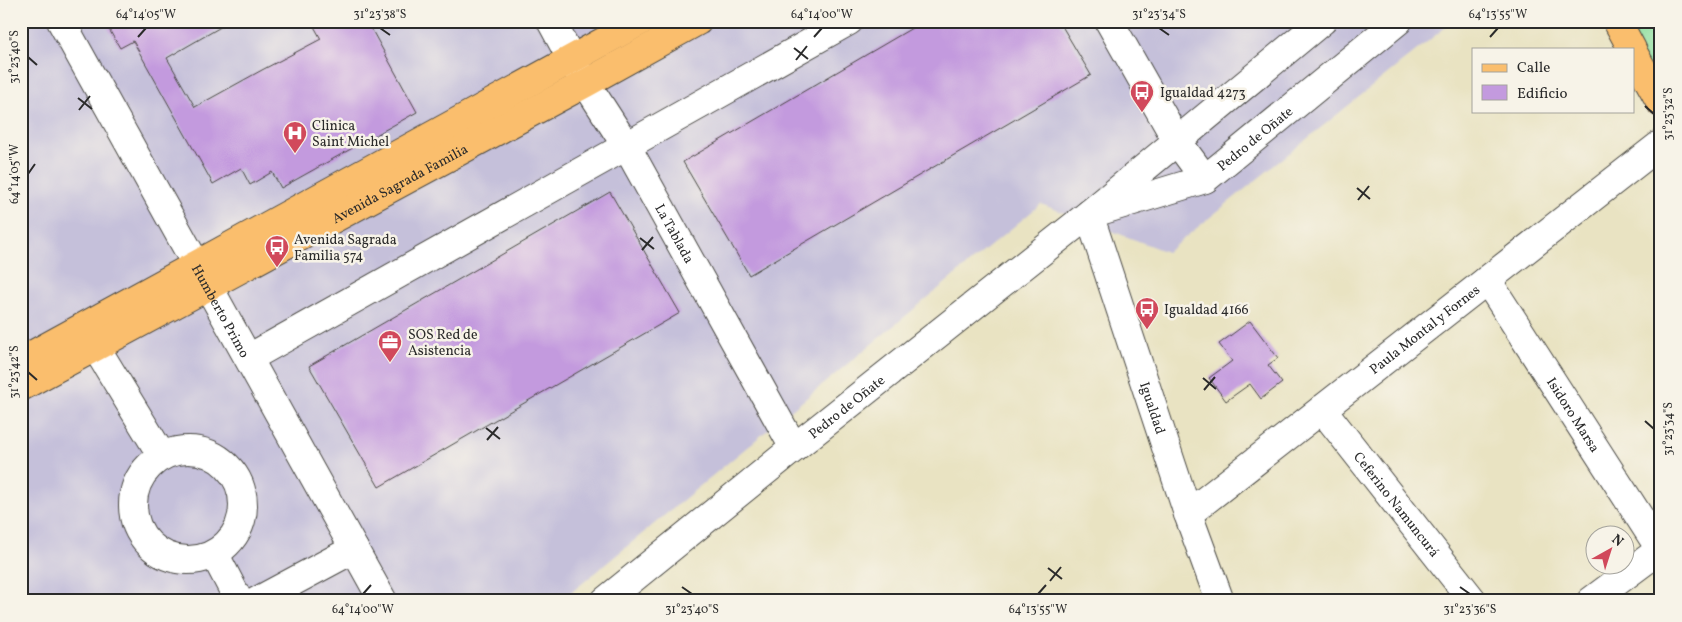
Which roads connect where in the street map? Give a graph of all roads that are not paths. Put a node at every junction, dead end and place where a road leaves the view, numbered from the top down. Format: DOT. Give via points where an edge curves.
graph roads {
  1 [pos="61,21"];
  2 [pos="551,21"];
  3 [pos="642,21"];
  4 [pos="698,21"];
  5 [pos="849,21"];
  6 [pos="1109,21"];
  7 [pos="1322,21"];
  8 [pos="1398,21"];
  9 [pos="1617,21"];
  10 [pos="1631,48"];
  11 [pos="1634,54"];
  12 [pos="572,59"];
  13 [pos="586,83"];
  14 [pos="1661,103"];
  15 [pos="1177,141"];
  16 [pos="1661,144"];
  17 [pos="626,147"];
  18 [pos="1206,179"];
  19 [pos="1089,214"];
  20 [pos="201,276"];
  21 [pos="1487,280"];
  22 [pos="95,346"];
  23 [pos="249,358"];
  24 [pos="21,361"];
  25 [pos="21,386"];
  26 [pos="1322,409"];
  27 [pos="794,448"];
  28 [pos="162,456"];
  29 [pos="1188,514"];
  30 [pos="354,549"];
  31 [pos="1660,549"];
  32 [pos="215,555"];
  33 [pos="239,601"];
  34 [pos="257,601"];
  35 [pos="383,601"];
  36 [pos="605,601"];
  37 [pos="1220,601"];
  38 [pos="1473,601"];
  39 [pos="1591,601"];
  1 -- 20 [label="street, Humberto Primo"];
  2 -- 12 [label="street, La Tablada"];
  3 -- 12 [label="main road, Avenida Sagrada Familia"];
  4 -- 13 [label="main road, Avenida Sagrada Familia"];
  5 -- 17 [label="street"];
  6 -- 15 [label="street"];
  7 -- 15 [label="street, Pedro de Oñate"];
  8 -- 18 [label="street, Pedro de Oñate"];
  9 -- 10 [label="main road"];
  11 -- 14 [label="main road"];
  12 -- 13 [label="street, La Tablada"];
  12 -- 20 [label="main road, Avenida Sagrada Familia"];
  13 -- 17 [label="street, La Tablada"];
  13 -- 20 [label="main road, Avenida Sagrada Familia"];
  15 -- 18 [label="street"];
  15 -- 19 [label="street, Pedro de Oñate"];
  16 -- 21 [label="street, Paula Montal y Fornes"];
  17 -- 23 [label="street"];
  17 -- 27 [label="street, La Tablada"];
  18 -- 19 [label="street, Pedro de Oñate"];
  19 -- 27 [label="street, Pedro de Oñate"];
  19 -- 29 [label="street, Igualdad"];
  20 -- 22 [label="main road, Avenida Sagrada Familia"];
  20 -- 23 [label="street, Humberto Primo"];
  20 -- 24 [label="main road, Avenida Sagrada Familia"];
  21 -- 26 [label="street, Paula Montal y Fornes"];
  21 -- 31 [label="street, Isidoro Marsa"];
  22 -- 25 [label="main road, Avenida Sagrada Familia"];
  22 -- 28 [label="street"];
  23 -- 30 [label="street, Humberto Primo"];
  26 -- 29 [label="street, Paula Montal y Fornes"];
  26 -- 38 [label="street, Ceferino Namuncurá"];
  27 -- 36 [label="street, Pedro de Oñate"];
  28 -- 32 [label="street" via="180,450 200,451 218,458 232,471 241,488 244,508 240,526 230,542"];
  28 -- 32 [label="street" via="148,466 132,497 133,515 139,531 149,545 164,556 198,560"];
  29 -- 37 [label="street, Igualdad"];
  30 -- 34 [label="street"];
  30 -- 35 [label="street, Humberto Primo"];
  31 -- 39 [label="street"];
  32 -- 33 [label="street"];
}
